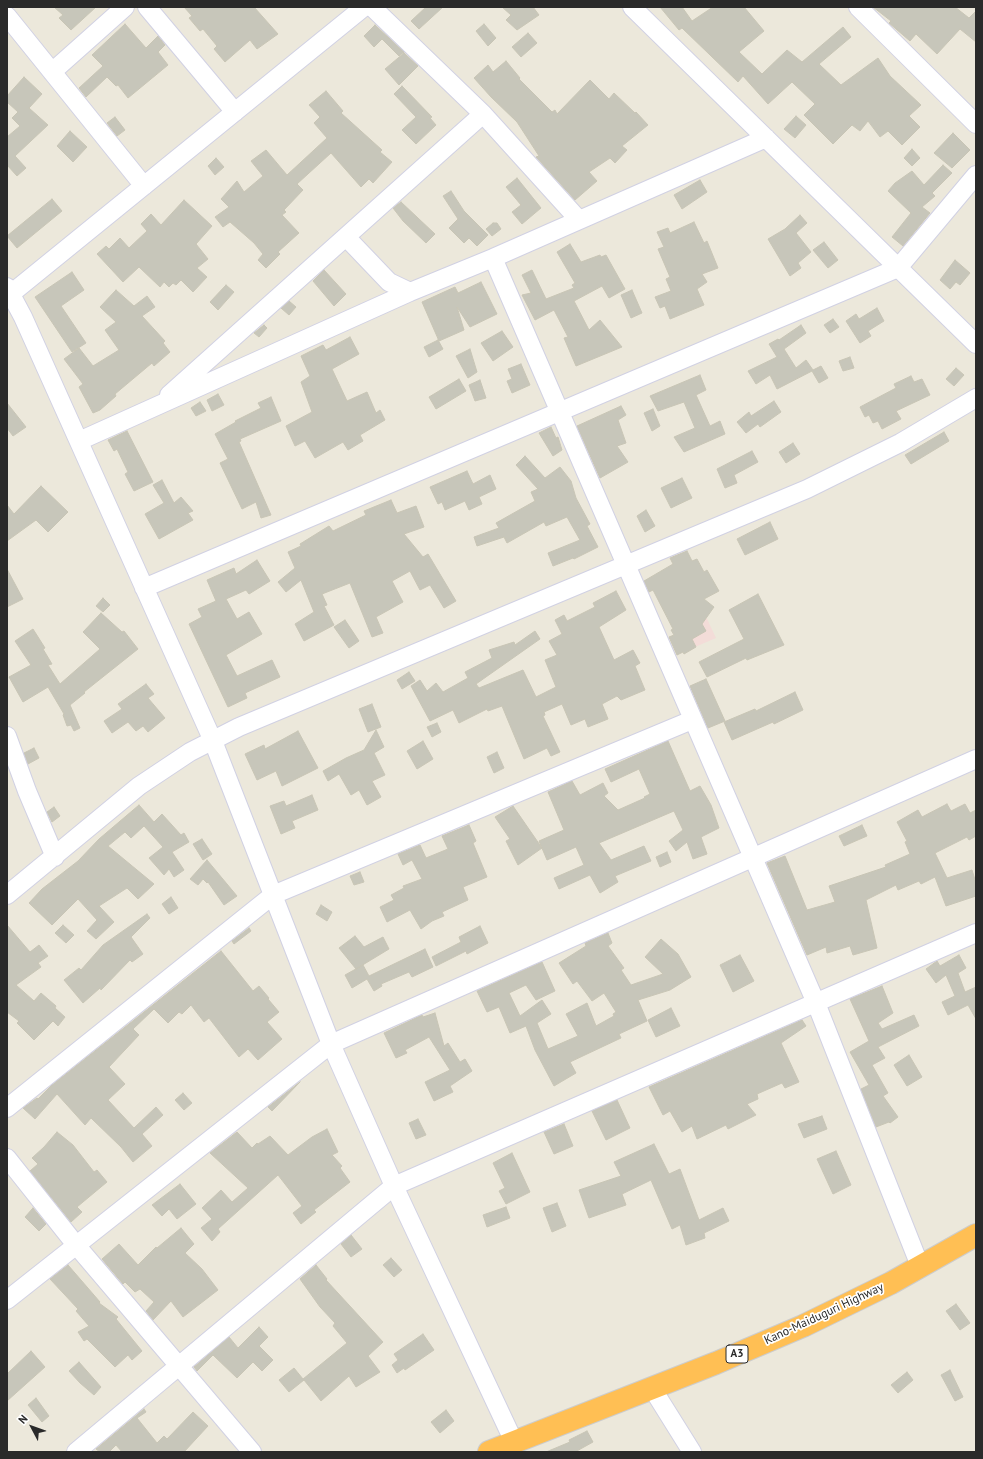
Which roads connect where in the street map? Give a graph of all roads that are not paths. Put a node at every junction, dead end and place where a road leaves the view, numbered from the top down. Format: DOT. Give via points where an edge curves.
graph roads {
  1 [pos="124,7"];
  2 [pos="146,7"];
  3 [pos="364,7"];
  4 [pos="372,7"];
  5 [pos="632,7"];
  6 [pos="858,7"];
  7 [pos="7,16"];
  8 [pos="52,72"];
  9 [pos="235,112"];
  10 [pos="483,114"];
  11 [pos="976,124"];
  12 [pos="766,138"];
  13 [pos="976,175"];
  14 [pos="144,186"];
  15 [pos="579,220"];
  16 [pos="346,237"];
  17 [pos="494,258"];
  18 [pos="898,268"];
  19 [pos="410,292"];
  20 [pos="9,293"];
  21 [pos="976,344"];
  22 [pos="976,398"];
  23 [pos="156,407"];
  24 [pos="559,412"];
  25 [pos="79,441"];
  26 [pos="626,565"];
  27 [pos="144,588"];
  28 [pos="692,720"];
  29 [pos="7,736"];
  30 [pos="213,741"];
  31 [pos="976,759"];
  32 [pos="7,779"];
  33 [pos="26,791"];
  34 [pos="55,857"];
  35 [pos="752,858"];
  36 [pos="273,895"];
  37 [pos="7,896"];
  38 [pos="976,933"];
  39 [pos="816,1003"];
  40 [pos="331,1044"];
  41 [pos="7,1108"];
  42 [pos="7,1158"];
  43 [pos="394,1186"];
  44 [pos="976,1235"];
  45 [pos="76,1245"];
  46 [pos="920,1266"];
  47 [pos="7,1300"];
  48 [pos="179,1366"];
  49 [pos="652,1388"];
  50 [pos="514,1442"];
  51 [pos="76,1452"];
  52 [pos="252,1452"];
  53 [pos="489,1452"];
  54 [pos="692,1452"];
  1 -- 8 [label="street"];
  2 -- 9 [label="street"];
  3 -- 9 [label="street"];
  4 -- 10 [label="street"];
  5 -- 12 [label="street"];
  6 -- 11 [label="street"];
  7 -- 8 [label="street"];
  8 -- 14 [label="street"];
  9 -- 14 [label="street"];
  10 -- 15 [label="street"];
  10 -- 16 [label="street"];
  12 -- 15 [label="street"];
  12 -- 18 [label="street"];
  13 -- 18 [label="street"];
  14 -- 20 [label="street"];
  15 -- 17 [label="street"];
  16 -- 19 [label="street" via="389,282"];
  16 -- 23 [label="street"];
  17 -- 19 [label="street"];
  17 -- 24 [label="street"];
  18 -- 21 [label="street"];
  18 -- 24 [label="street"];
  19 -- 23 [label="street"];
  20 -- 25 [label="street"];
  22 -- 26 [label="street" via="900,443 806,488"];
  23 -- 25 [label="street"];
  24 -- 26 [label="street"];
  24 -- 27 [label="street"];
  25 -- 27 [label="street"];
  26 -- 28 [label="street"];
  26 -- 30 [label="street" via="239,727"];
  27 -- 30 [label="street"];
  28 -- 35 [label="street"];
  28 -- 36 [label="street"];
  29 -- 33 [label="street"];
  30 -- 34 [label="street" via="190,752 139,786"];
  30 -- 36 [label="street"];
  31 -- 35 [label="street"];
  32 -- 33 [label="street"];
  33 -- 34 [label="street"];
  34 -- 37 [label="street"];
  35 -- 39 [label="street"];
  35 -- 40 [label="street"];
  36 -- 40 [label="street"];
  36 -- 41 [label="street"];
  38 -- 39 [label="street"];
  39 -- 43 [label="street"];
  39 -- 46 [label="street"];
  40 -- 43 [label="street"];
  40 -- 45 [label="street"];
  42 -- 45 [label="street"];
  43 -- 48 [label="street"];
  43 -- 50 [label="street"];
  44 -- 46 [label="highway, Kano-Maiduguri Highway / A3"];
  45 -- 47 [label="street"];
  45 -- 48 [label="street"];
  46 -- 49 [label="highway, Kano-Maiduguri Highway / A3" via="803,1326"];
  48 -- 51 [label="street"];
  48 -- 52 [label="street"];
  49 -- 50 [label="highway, Kano-Maiduguri Highway / A3"];
  49 -- 54 [label="street"];
  50 -- 53 [label="highway, Kano-Maiduguri Highway / A3"];
}
